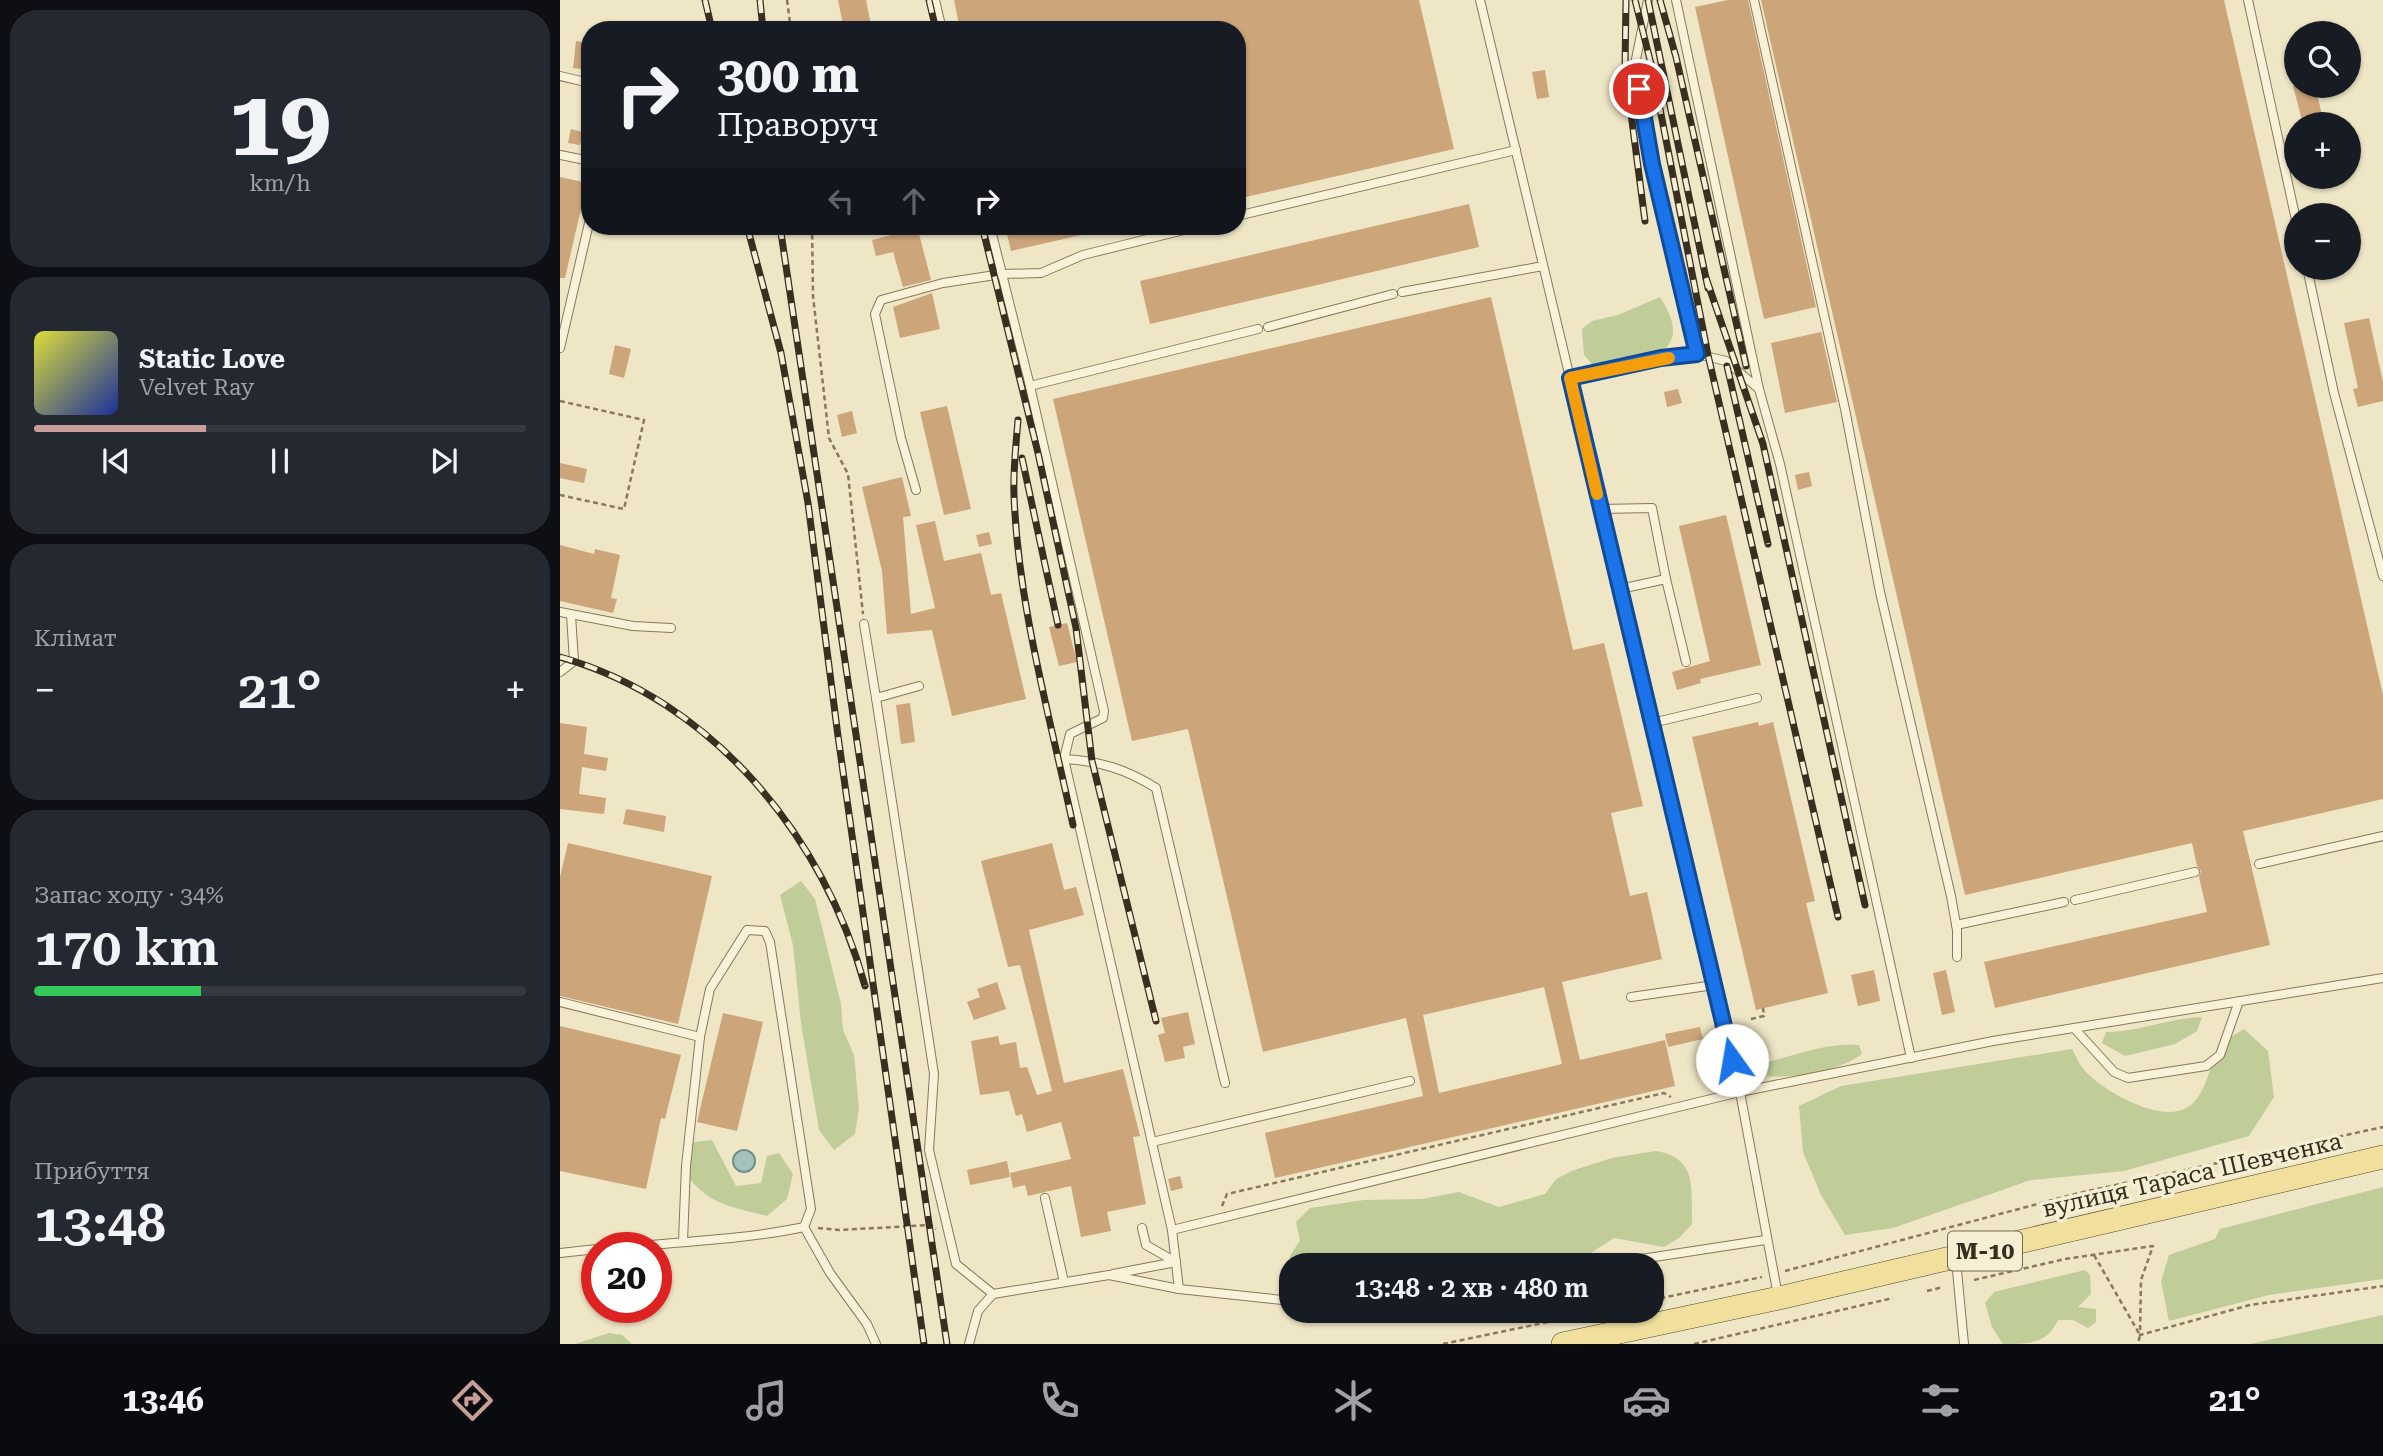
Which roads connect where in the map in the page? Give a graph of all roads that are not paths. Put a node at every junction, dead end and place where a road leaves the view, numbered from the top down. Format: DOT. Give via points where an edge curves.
graph roads {
  1 [pos="935,0"];
  2 [pos="1480,0"];
  3 [pos="1648,0"];
  4 [pos="1676,0"];
  5 [pos="1754,0"];
  6 [pos="2248,0"];
  7 [pos="940,21"];
  8 [pos="560,76"];
  9 [pos="581,81"];
  10 [pos="1516,150"];
  11 [pos="560,155"];
  12 [pos="581,159"];
  13 [pos="2292,203"];
  14 [pos="1246,214"];
  15 [pos="586,235"];
  16 [pos="992,235"];
  17 [pos="1164,235"];
  18 [pos="1543,266"];
  19 [pos="1002,274"];
  20 [pos="2309,280"];
  21 [pos="560,348"];
  22 [pos="1697,354"];
  23 [pos="1570,378"];
  24 [pos="1030,386"];
  25 [pos="1759,389"];
  26 [pos="916,490"];
  27 [pos="1601,509"];
  28 [pos="2383,576"];
  29 [pos="1666,579"];
  30 [pos="1620,589"];
  31 [pos="560,612"];
  32 [pos="571,615"];
  33 [pos="864,624"];
  34 [pos="671,628"];
  35 [pos="1686,662"];
  36 [pos="560,672"];
  37 [pos="919,686"];
  38 [pos="876,698"];
  39 [pos="1757,698"];
  40 [pos="1652,723"];
  41 [pos="1064,759"];
  42 [pos="2383,836"];
  43 [pos="2259,864"];
  44 [pos="2195,872"];
  45 [pos="2075,900"];
  46 [pos="2064,902"];
  47 [pos="1956,925"];
  48 [pos="1957,957"];
  49 [pos="2383,978"];
  50 [pos="1714,985"];
  51 [pos="1631,997"];
  52 [pos="2239,1001"];
  53 [pos="560,1002"];
  54 [pos="2074,1028"];
  55 [pos="699,1037"];
  56 [pos="1911,1058"];
  57 [pos="1410,1081"];
  58 [pos="1226,1083"];
  59 [pos="1740,1092"];
  60 [pos="1152,1142"];
  61 [pos="2383,1157"];
  62 [pos="1045,1198"];
  63 [pos="804,1227"];
  64 [pos="1142,1228"];
  65 [pos="1172,1230"];
  66 [pos="1765,1240"];
  67 [pos="683,1241"];
  68 [pos="672,1242"];
  69 [pos="581,1251"];
  70 [pos="560,1253"];
  71 [pos="1664,1255"];
  72 [pos="1955,1257"];
  73 [pos="1176,1262"];
  74 [pos="1110,1275"];
  75 [pos="1063,1282"];
  76 [pos="1179,1289"];
  77 [pos="993,1294"];
  78 [pos="1779,1298"];
  79 [pos="1279,1300"];
  80 [pos="876,1344"];
  81 [pos="969,1344"];
  82 [pos="1563,1344"];
  83 [pos="1964,1344"];
  1 -- 7 [label="lane"];
  2 -- 10 [label="lane"];
  3 -- 22 [label="lane" via="1635,64 1652,164"];
  4 -- 25 [label="lane"];
  5 -- 47 [label="lane"];
  6 -- 13 [label="lane"];
  8 -- 9 [label="lane"];
  10 -- 14 [label="lane"];
  10 -- 18 [label="lane"];
  11 -- 12 [label="lane"];
  15 -- 21 [label="lane"];
  16 -- 19 [label="lane"];
  17 -- 19 [label="lane" via="1083,255 1041,274"];
  18 -- 23 [label="lane"];
  18 -- 24 [label="lane" via="1398,293"];
  19 -- 24 [label="lane"];
  19 -- 26 [label="lane" via="881,300 875,314"];
  20 -- 28 [label="lane"];
  22 -- 23 [label="lane"];
  22 -- 25 [label="lane" via="1726,361"];
  23 -- 27 [label="lane"];
  24 -- 41 [label="lane" via="1104,711 1103,718 1070,734"];
  25 -- 56 [label="lane" via="1780,464"];
  27 -- 29 [label="lane" via="1652,508"];
  27 -- 30 [label="lane"];
  29 -- 30 [label="lane"];
  29 -- 35 [label="lane"];
  30 -- 40 [label="lane"];
  31 -- 32 [label="lane"];
  32 -- 34 [label="lane"];
  32 -- 36 [label="lane" via="574,661"];
  33 -- 38 [label="lane"];
  37 -- 38 [label="lane"];
  38 -- 77 [label="lane" via="933,1074 929,1150 956,1264"];
  39 -- 40 [label="lane"];
  40 -- 50 [label="lane"];
  41 -- 58 [label="lane" via="1096,761 1130,772 1156,788"];
  41 -- 60 [label="lane"];
  42 -- 43 [label="lane"];
  44 -- 45 [label="lane"];
  46 -- 47 [label="lane"];
  47 -- 48 [label="lane"];
  49 -- 52 [label="lane"];
  50 -- 51 [label="lane"];
  50 -- 59 [label="lane"];
  52 -- 54 [label="lane"];
  52 -- 54 [label="lane" via="2220,1055 2206,1066 2128,1078 2114,1072"];
  53 -- 55 [label="lane"];
  54 -- 56 [label="lane"];
  55 -- 63 [label="lane" via="716,979 747,930 765,932 811,1209"];
  55 -- 67 [label="lane"];
  56 -- 59 [label="lane"];
  57 -- 60 [label="lane"];
  59 -- 65 [label="lane"];
  59 -- 66 [label="lane"];
  60 -- 65 [label="lane"];
  61 -- 72 [label="main road, вулиця Тараса Шевченка / М-10"];
  62 -- 75 [label="lane"];
  63 -- 67 [label="lane"];
  63 -- 80 [label="lane"];
  64 -- 73 [label="lane" via="1146,1245"];
  65 -- 73 [label="lane"];
  66 -- 71 [label="lane"];
  66 -- 78 [label="lane"];
  67 -- 68 [label="lane"];
  69 -- 70 [label="lane"];
  72 -- 78 [label="main road, вулиця Тараса Шевченка / М-10"];
  72 -- 83 [label="lane"];
  73 -- 74 [label="lane"];
  73 -- 76 [label="lane"];
  74 -- 75 [label="lane"];
  74 -- 76 [label="lane"];
  75 -- 77 [label="lane"];
  76 -- 79 [label="lane"];
  77 -- 81 [label="lane" via="978,1311"];
  78 -- 82 [label="main road, вулиця Тараса Шевченка / М-10"];
}
